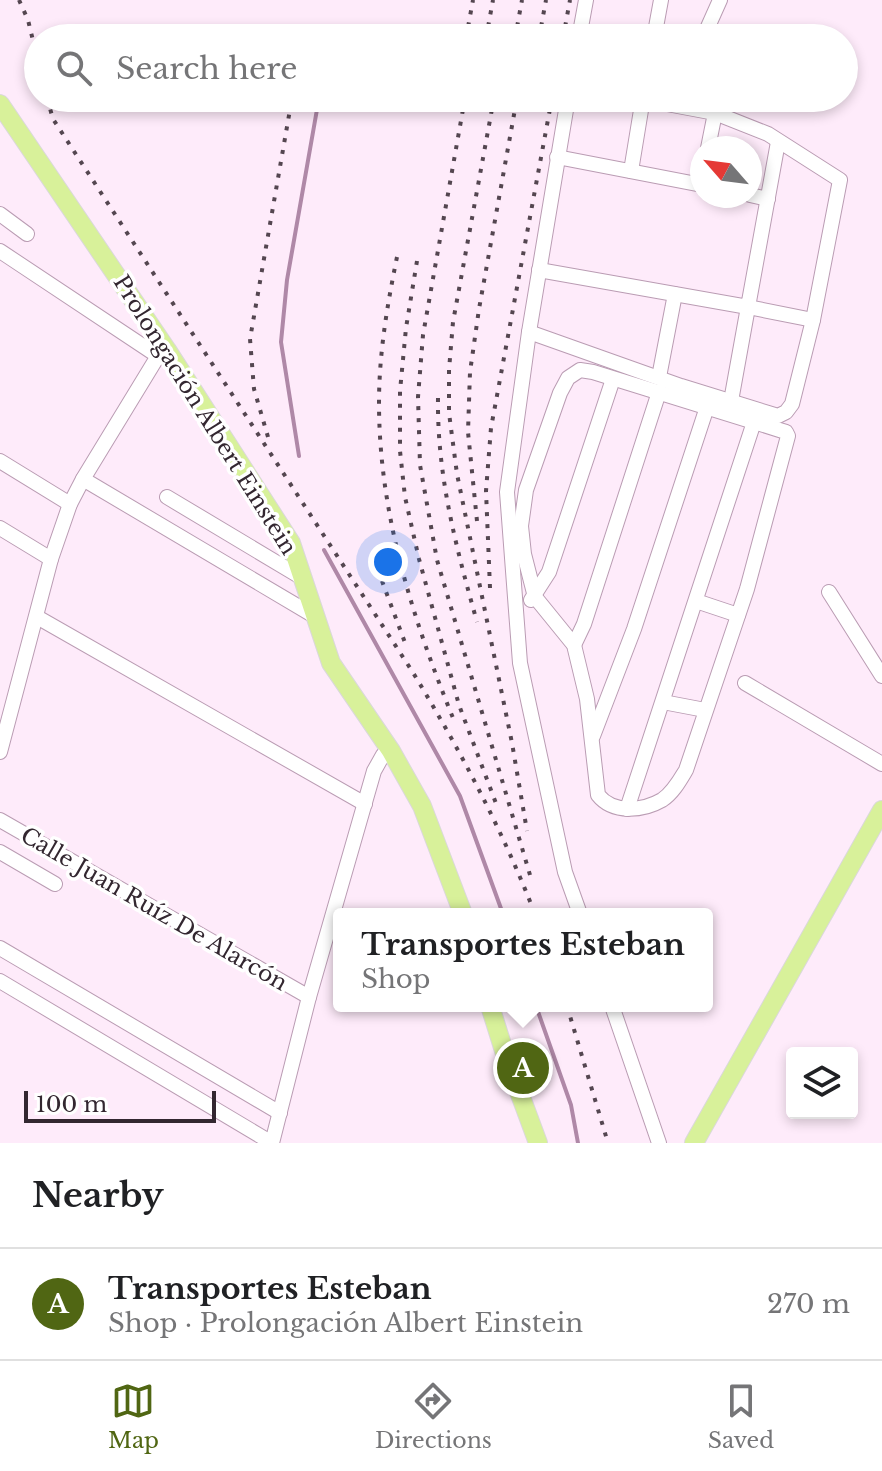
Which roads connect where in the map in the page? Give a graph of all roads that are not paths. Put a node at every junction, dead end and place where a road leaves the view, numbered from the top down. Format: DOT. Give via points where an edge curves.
graph roads {
  1 [pos="586,0"];
  2 [pos="661,0"];
  3 [pos="720,0"];
  4 [pos="582,24"];
  5 [pos="657,24"];
  6 [pos="709,24"];
  7 [pos="0,104"];
  8 [pos="565,112"];
  9 [pos="638,112"];
  10 [pos="715,113"];
  11 [pos="710,136"];
  12 [pos="778,142"];
  13 [pos="557,157"];
  14 [pos="631,171"];
  15 [pos="690,182"];
  16 [pos="762,198"];
  17 [pos="768,199"];
  18 [pos="0,214"];
  19 [pos="27,234"];
  20 [pos="0,251"];
  21 [pos="539,270"];
  22 [pos="675,294"];
  23 [pos="748,307"];
  24 [pos="813,320"];
  25 [pos="529,332"];
  26 [pos="163,353"];
  27 [pos="613,379"];
  28 [pos="659,385"];
  29 [pos="731,401"];
  30 [pos="707,407"];
  31 [pos="754,422"];
  32 [pos="0,461"];
  33 [pos="83,479"];
  34 [pos="167,497"];
  35 [pos="70,504"];
  36 [pos="0,528"];
  37 [pos="51,559"];
  38 [pos="304,579"];
  39 [pos="829,592"];
  40 [pos="535,597"];
  41 [pos="696,601"];
  42 [pos="515,613"];
  43 [pos="738,615"];
  44 [pos="37,617"];
  45 [pos="316,617"];
  46 [pos="574,645"];
  47 [pos="882,676"];
  48 [pos="745,683"];
  49 [pos="663,702"];
  50 [pos="705,710"];
  51 [pos="592,740"];
  52 [pos="391,751"];
  53 [pos="0,752"];
  54 [pos="882,764"];
  55 [pos="365,804"];
  56 [pos="627,809"];
  57 [pos="882,810"];
  58 [pos="0,820"];
  59 [pos="0,852"];
  60 [pos="55,884"];
  61 [pos="335,908"];
  62 [pos="461,908"];
  63 [pos="578,908"];
  64 [pos="333,914"];
  65 [pos="0,948"];
  66 [pos="0,981"];
  67 [pos="309,997"];
  68 [pos="492,1012"];
  69 [pos="614,1012"];
  70 [pos="280,1113"];
  71 [pos="272,1143"];
  72 [pos="538,1143"];
  73 [pos="659,1143"];
  74 [pos="694,1143"];
  1 -- 4 [label="street"];
  2 -- 5 [label="street"];
  3 -- 6 [label="street"];
  7 -- 26 [label="main road, Prolongación Albert Einstein"];
  8 -- 13 [label="street"];
  9 -- 14 [label="street"];
  10 -- 11 [label="street"];
  10 -- 12 [label="street"];
  12 -- 17 [label="street"];
  12 -- 24 [label="street" via="840,180"];
  13 -- 14 [label="street"];
  13 -- 21 [label="street"];
  14 -- 15 [label="street"];
  16 -- 17 [label="street"];
  17 -- 23 [label="street"];
  18 -- 19 [label="street"];
  20 -- 26 [label="street"];
  21 -- 22 [label="street"];
  21 -- 25 [label="street"];
  22 -- 23 [label="street"];
  22 -- 28 [label="street"];
  23 -- 24 [label="street"];
  23 -- 29 [label="street"];
  24 -- 29 [label="street" via="786,412 778,416"];
  25 -- 28 [label="street"];
  25 -- 42 [label="street" via="508,474"];
  26 -- 33 [label="street"];
  26 -- 38 [label="main road, Prolongación Albert Einstein" via="291,543"];
  27 -- 28 [label="street"];
  27 -- 40 [label="street" via="549,572"];
  27 -- 40 [label="street" via="580,370 560,393 521,511"];
  28 -- 29 [label="street"];
  28 -- 30 [label="street"];
  28 -- 46 [label="street"];
  30 -- 31 [label="street"];
  30 -- 51 [label="street"];
  31 -- 41 [label="street"];
  31 -- 43 [label="street" via="786,432 788,439"];
  32 -- 35 [label="street"];
  33 -- 35 [label="street"];
  33 -- 45 [label="street"];
  34 -- 38 [label="street"];
  35 -- 37 [label="street"];
  36 -- 37 [label="street"];
  37 -- 44 [label="street"];
  38 -- 45 [label="main road, Prolongación Albert Einstein"];
  39 -- 47 [label="street"];
  40 -- 42 [label="street"];
  40 -- 46 [label="street"];
  41 -- 43 [label="street"];
  41 -- 49 [label="street"];
  42 -- 63 [label="street" via="520,663 565,872"];
  43 -- 50 [label="street"];
  44 -- 53 [label="street"];
  44 -- 55 [label="street"];
  45 -- 52 [label="main road, Prolongación Albert Einstein" via="331,663"];
  46 -- 51 [label="street"];
  48 -- 54 [label="street"];
  49 -- 50 [label="street"];
  49 -- 56 [label="street"];
  50 -- 56 [label="street" via="679,782 661,800"];
  51 -- 56 [label="street" via="598,795 610,806"];
  52 -- 55 [label="street" via="377,765"];
  52 -- 62 [label="main road, Prolongación Albert Einstein" via="422,806"];
  55 -- 61 [label="street"];
  57 -- 74 [label="main road"];
  58 -- 67 [label="street, Calle Juan Ruíz De Alarcón"];
  59 -- 60 [label="street"];
  64 -- 67 [label="street"];
  65 -- 70 [label="street"];
  66 -- 71 [label="street"];
  67 -- 70 [label="street"];
  68 -- 72 [label="main road"];
  69 -- 73 [label="street"];
  70 -- 71 [label="street"];
}
